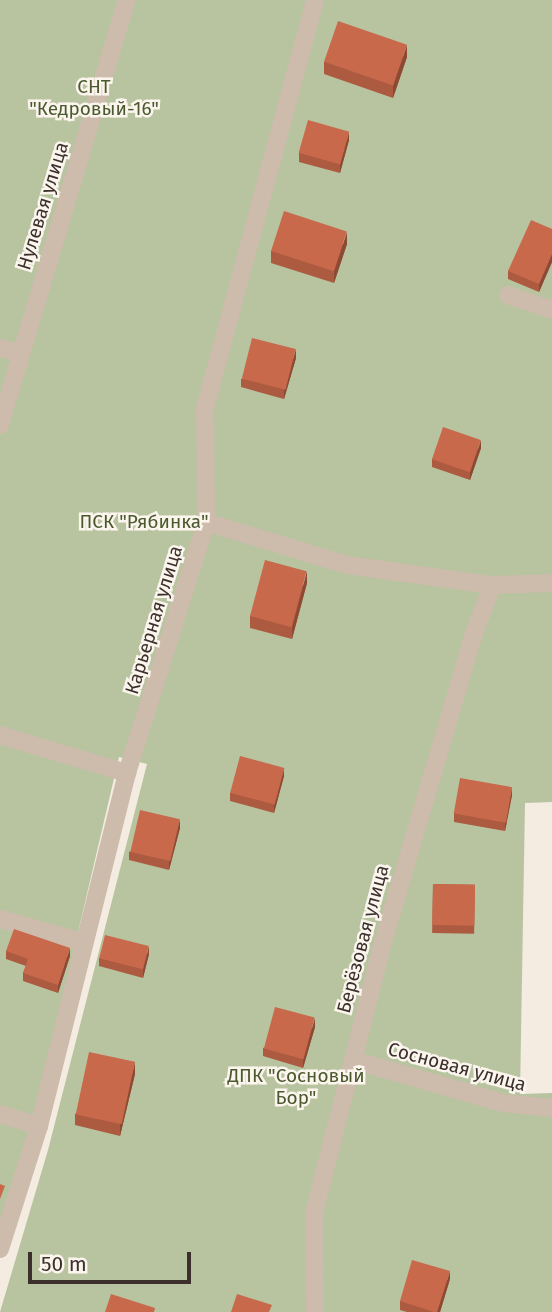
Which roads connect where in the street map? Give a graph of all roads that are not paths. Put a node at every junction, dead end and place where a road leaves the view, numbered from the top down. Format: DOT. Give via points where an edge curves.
graph roads {
  1 [pos="127,0"];
  2 [pos="315,0"];
  3 [pos="508,295"];
  4 [pos="552,310"];
  5 [pos="0,348"];
  6 [pos="21,354"];
  7 [pos="0,425"];
  8 [pos="206,522"];
  9 [pos="552,583"];
  10 [pos="492,585"];
  11 [pos="0,735"];
  12 [pos="127,773"];
  13 [pos="0,919"];
  14 [pos="82,942"];
  15 [pos="353,1060"];
  16 [pos="552,1108"];
  17 [pos="0,1114"];
  18 [pos="39,1126"];
  19 [pos="0,1249"];
  20 [pos="315,1312"];
  1 -- 6 [label="street, Нулевая улица"];
  2 -- 8 [label="street, Карьерная улица" via="205,408"];
  3 -- 4 [label="street"];
  5 -- 6 [label="street"];
  6 -- 7 [label="street, Нулевая улица"];
  8 -- 10 [label="street" via="347,565"];
  8 -- 12 [label="street, Карьерная улица"];
  9 -- 10 [label="street"];
  10 -- 15 [label="street, Берёзовая улица" via="419,819"];
  11 -- 12 [label="street"];
  12 -- 14 [label="street, Карьерная улица"];
  13 -- 14 [label="street"];
  14 -- 18 [label="street, Карьерная улица"];
  15 -- 16 [label="street, Сосновая улица" via="503,1103"];
  15 -- 20 [label="street, Берёзовая улица" via="314,1213"];
  17 -- 18 [label="street"];
  18 -- 19 [label="street, Карьерная улица"];
}
